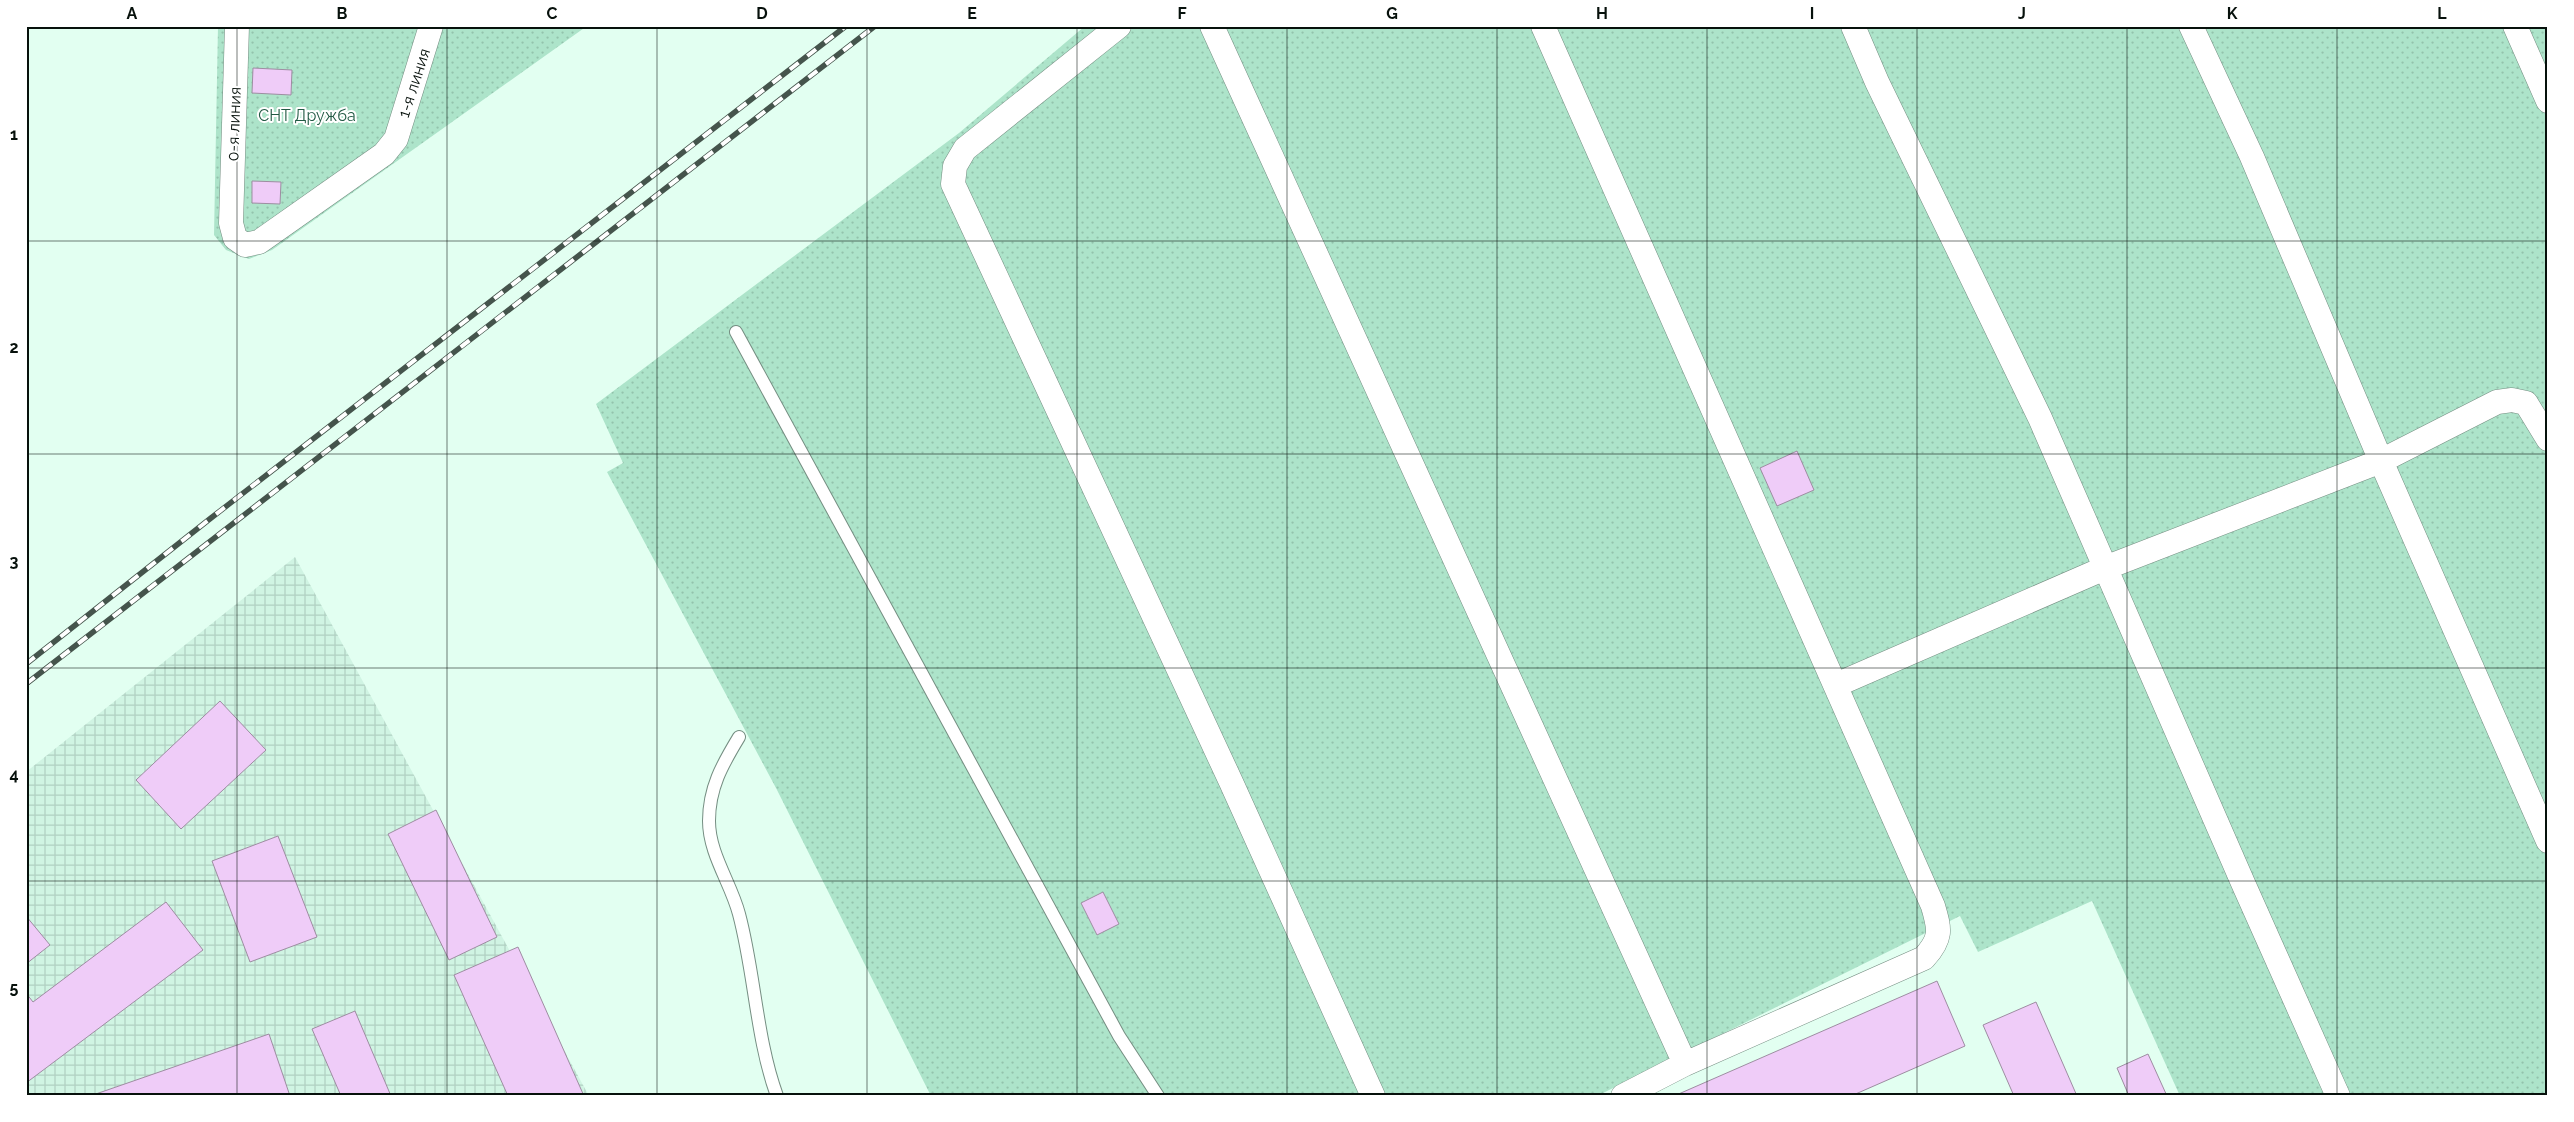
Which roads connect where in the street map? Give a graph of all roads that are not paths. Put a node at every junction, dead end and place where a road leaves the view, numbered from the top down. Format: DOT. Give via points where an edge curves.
graph roads {
  1 [pos="237,26"];
  2 [pos="432,26"];
  3 [pos="1119,26"];
  4 [pos="1212,26"];
  5 [pos="1543,26"];
  6 [pos="1853,26"];
  7 [pos="2191,26"];
  8 [pos="2515,26"];
  9 [pos="2548,101"];
  10 [pos="396,139"];
  11 [pos="736,332"];
  12 [pos="2548,439"];
  13 [pos="2381,461"];
  14 [pos="2105,568"];
  15 [pos="1836,685"];
  16 [pos="738,737"];
  17 [pos="2548,841"];
  18 [pos="1685,1064"];
  19 [pos="777,1096"];
  20 [pos="1158,1096"];
  21 [pos="1373,1096"];
  22 [pos="1623,1096"];
  23 [pos="2338,1096"];
  1 -- 10 [label="street, 0-я линия" via="231,223 235,238 244,245 259,242 384,154"];
  2 -- 10 [label="street, 1-я линия"];
  3 -- 21 [label="street" via="965,149 955,166 953,184"];
  4 -- 18 [label="street"];
  5 -- 15 [label="street"];
  6 -- 14 [label="street" via="2040,418"];
  7 -- 13 [label="street" via="2256,167"];
  8 -- 9 [label="street"];
  11 -- 20 [label="lane" via="1119,1036"];
  12 -- 13 [label="street" via="2526,403 2512,400 2497,402"];
  13 -- 14 [label="street"];
  13 -- 17 [label="street"];
  14 -- 15 [label="street"];
  14 -- 23 [label="street"];
  15 -- 18 [label="street" via="1933,906 1939,928 1936,944 1924,958"];
  16 -- 19 [label="lane" via="720,768 712,790 709,823 712,848 739,913 767,1068"];
  18 -- 22 [label="street"];
}
